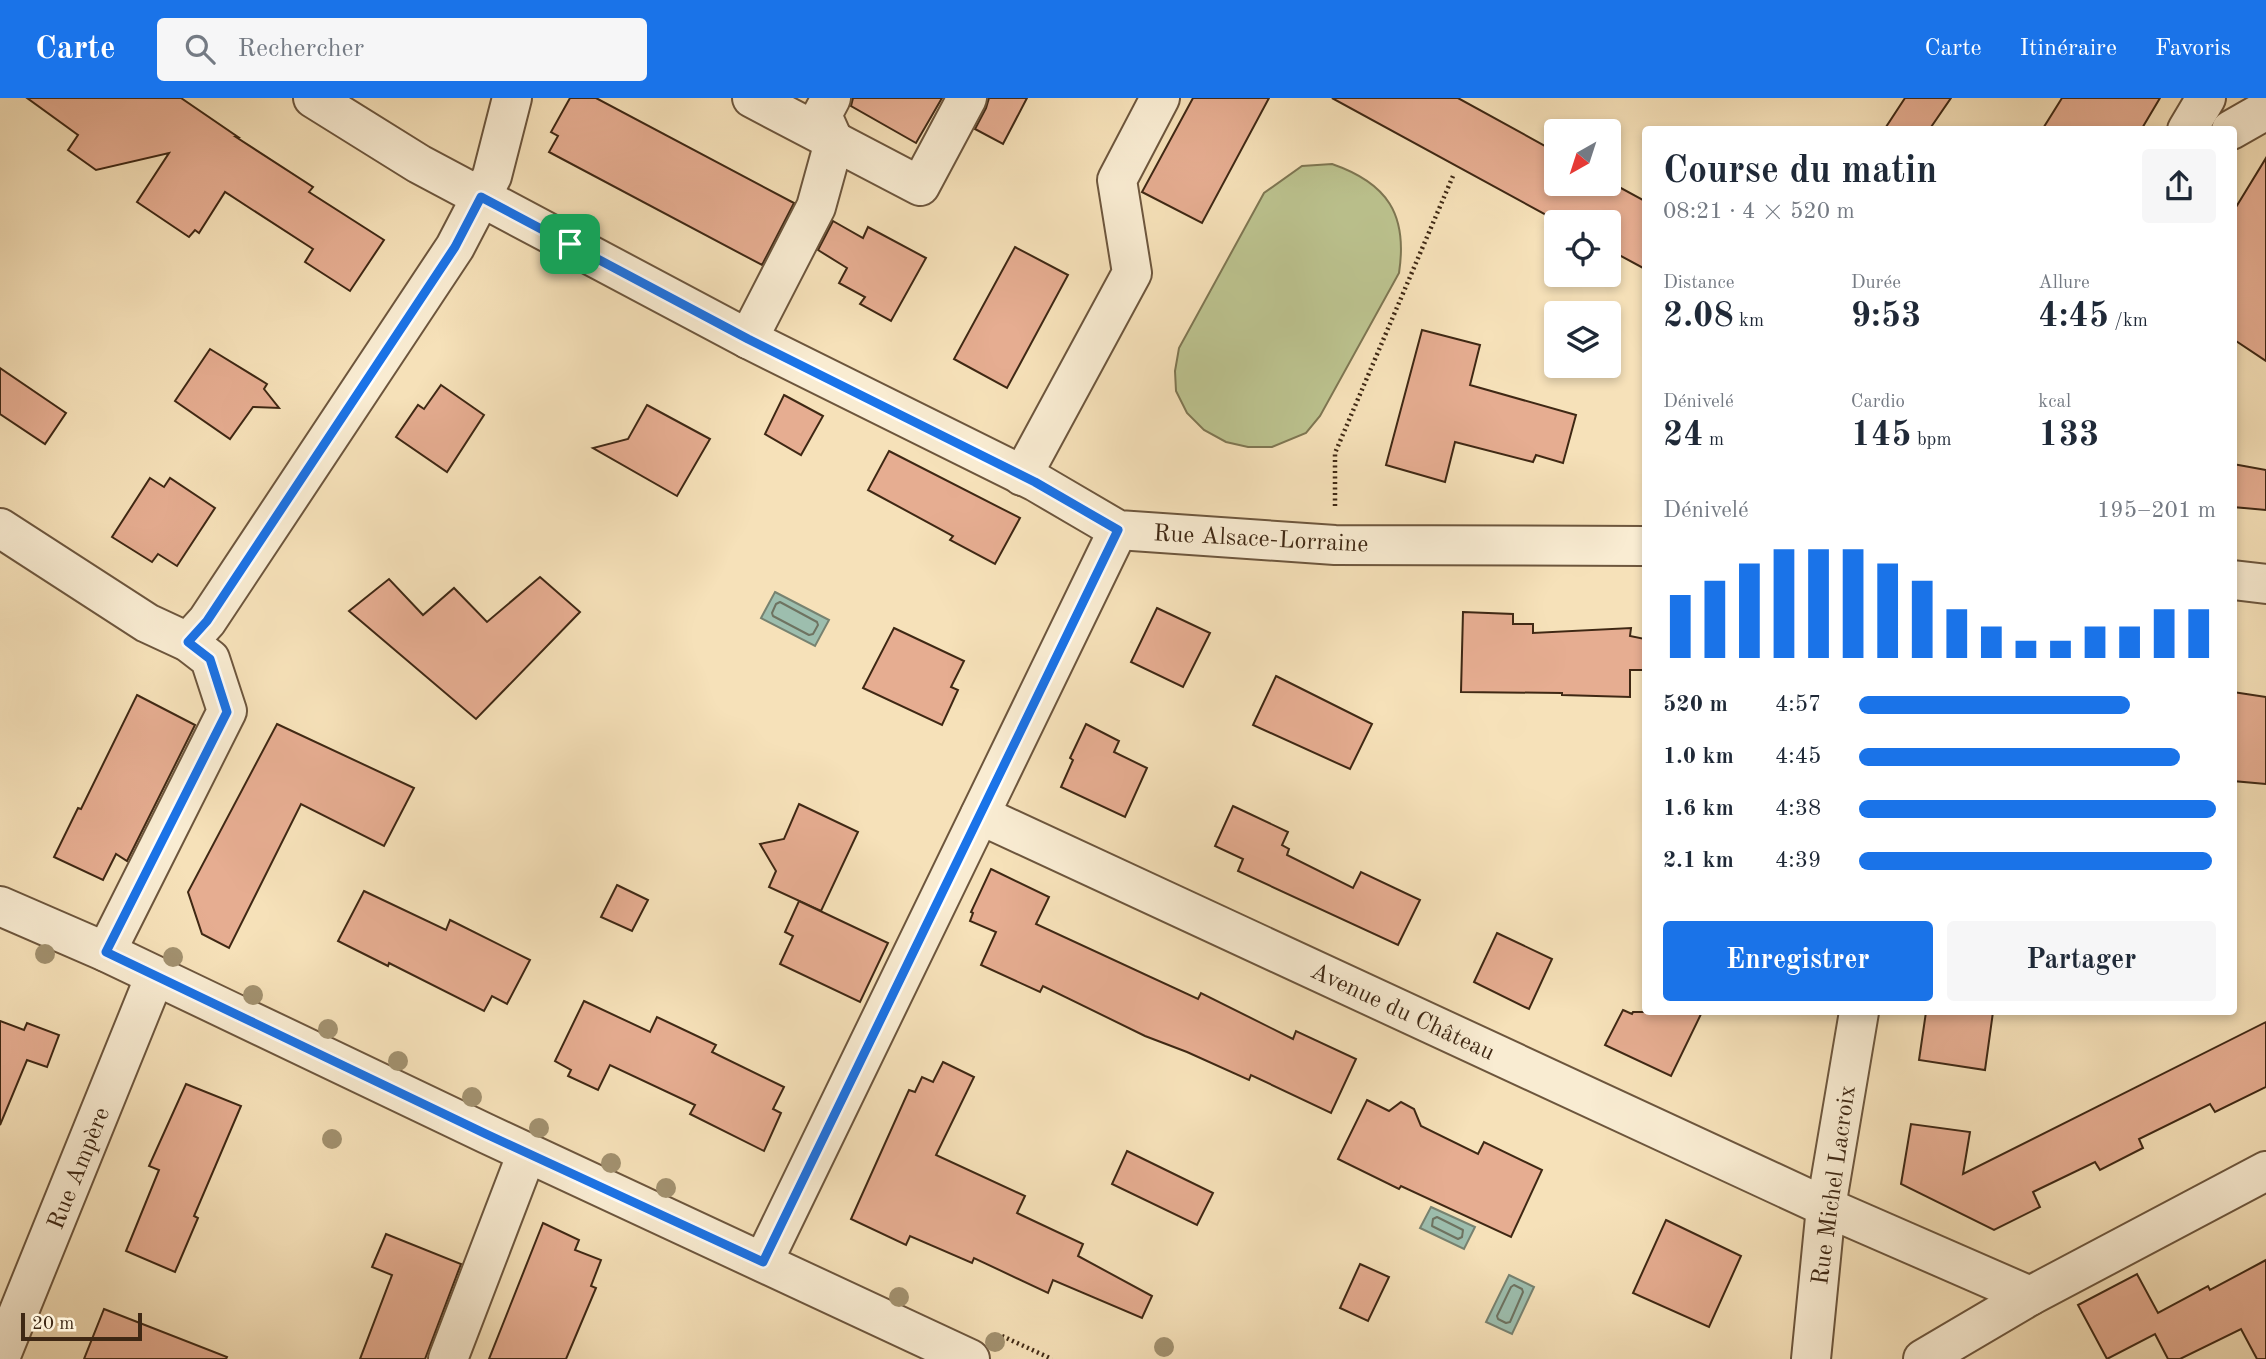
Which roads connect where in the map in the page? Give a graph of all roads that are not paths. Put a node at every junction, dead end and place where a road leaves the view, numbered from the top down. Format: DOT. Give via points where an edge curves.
graph roads {
  1 [pos="313,98"];
  2 [pos="512,98"];
  3 [pos="752,98"];
  4 [pos="831,98"];
  5 [pos="967,98"];
  6 [pos="1160,98"];
  7 [pos="2206,98"];
  8 [pos="2266,110"];
  9 [pos="366,112"];
  10 [pos="2189,126"];
  11 [pos="2237,127"];
  12 [pos="834,142"];
  13 [pos="481,197"];
  14 [pos="748,339"];
  15 [pos="1022,476"];
  16 [pos="0,527"];
  17 [pos="1118,530"];
  18 [pos="1642,546"];
  19 [pos="2237,580"];
  20 [pos="2266,584"];
  21 [pos="188,642"];
  22 [pos="980,815"];
  23 [pos="0,906"];
  24 [pos="106,952"];
  25 [pos="155,976"];
  26 [pos="1858,1015"];
  27 [pos="527,1153"];
  28 [pos="2266,1171"];
  29 [pos="1826,1207"];
  30 [pos="763,1262"];
  31 [pos="2030,1296"];
  32 [pos="0,1358"];
  33 [pos="448,1359"];
  34 [pos="970,1359"];
  35 [pos="1811,1359"];
  36 [pos="1923,1359"];
  1 -- 9 [label="street, Rue Alsace-Lorraine"];
  2 -- 13 [label="street" via="492,176"];
  3 -- 12 [label="street"];
  4 -- 12 [label="street" via="822,115"];
  5 -- 12 [label="street" via="920,186"];
  6 -- 15 [label="street" via="1116,180 1132,272"];
  7 -- 10 [label="street"];
  8 -- 11 [label="street"];
  9 -- 13 [label="street, Rue Alsace-Lorraine" via="419,164"];
  12 -- 14 [label="street" via="816,207"];
  13 -- 14 [label="street, Rue Alsace-Lorraine"];
  13 -- 21 [label="street" via="455,247 207,621"];
  14 -- 15 [label="street, Rue Alsace-Lorraine"];
  15 -- 17 [label="street, Rue Alsace-Lorraine"];
  16 -- 21 [label="street" via="146,623"];
  17 -- 18 [label="street, Rue Alsace-Lorraine" via="1335,545"];
  17 -- 22 [label="street"];
  19 -- 20 [label="street"];
  21 -- 24 [label="street" via="210,659 227,712"];
  22 -- 29 [label="street, Avenue du Château"];
  22 -- 30 [label="street"];
  23 -- 24 [label="street"];
  24 -- 25 [label="street"];
  25 -- 27 [label="street"];
  25 -- 32 [label="street, Rue Ampère"];
  26 -- 29 [label="street, Rue Michel Lacroix"];
  27 -- 30 [label="street"];
  27 -- 33 [label="street"];
  28 -- 31 [label="street"];
  29 -- 31 [label="street, Avenue du Château"];
  29 -- 35 [label="street, Rue Michel Lacroix"];
  30 -- 34 [label="street"];
  31 -- 36 [label="street"];
}
